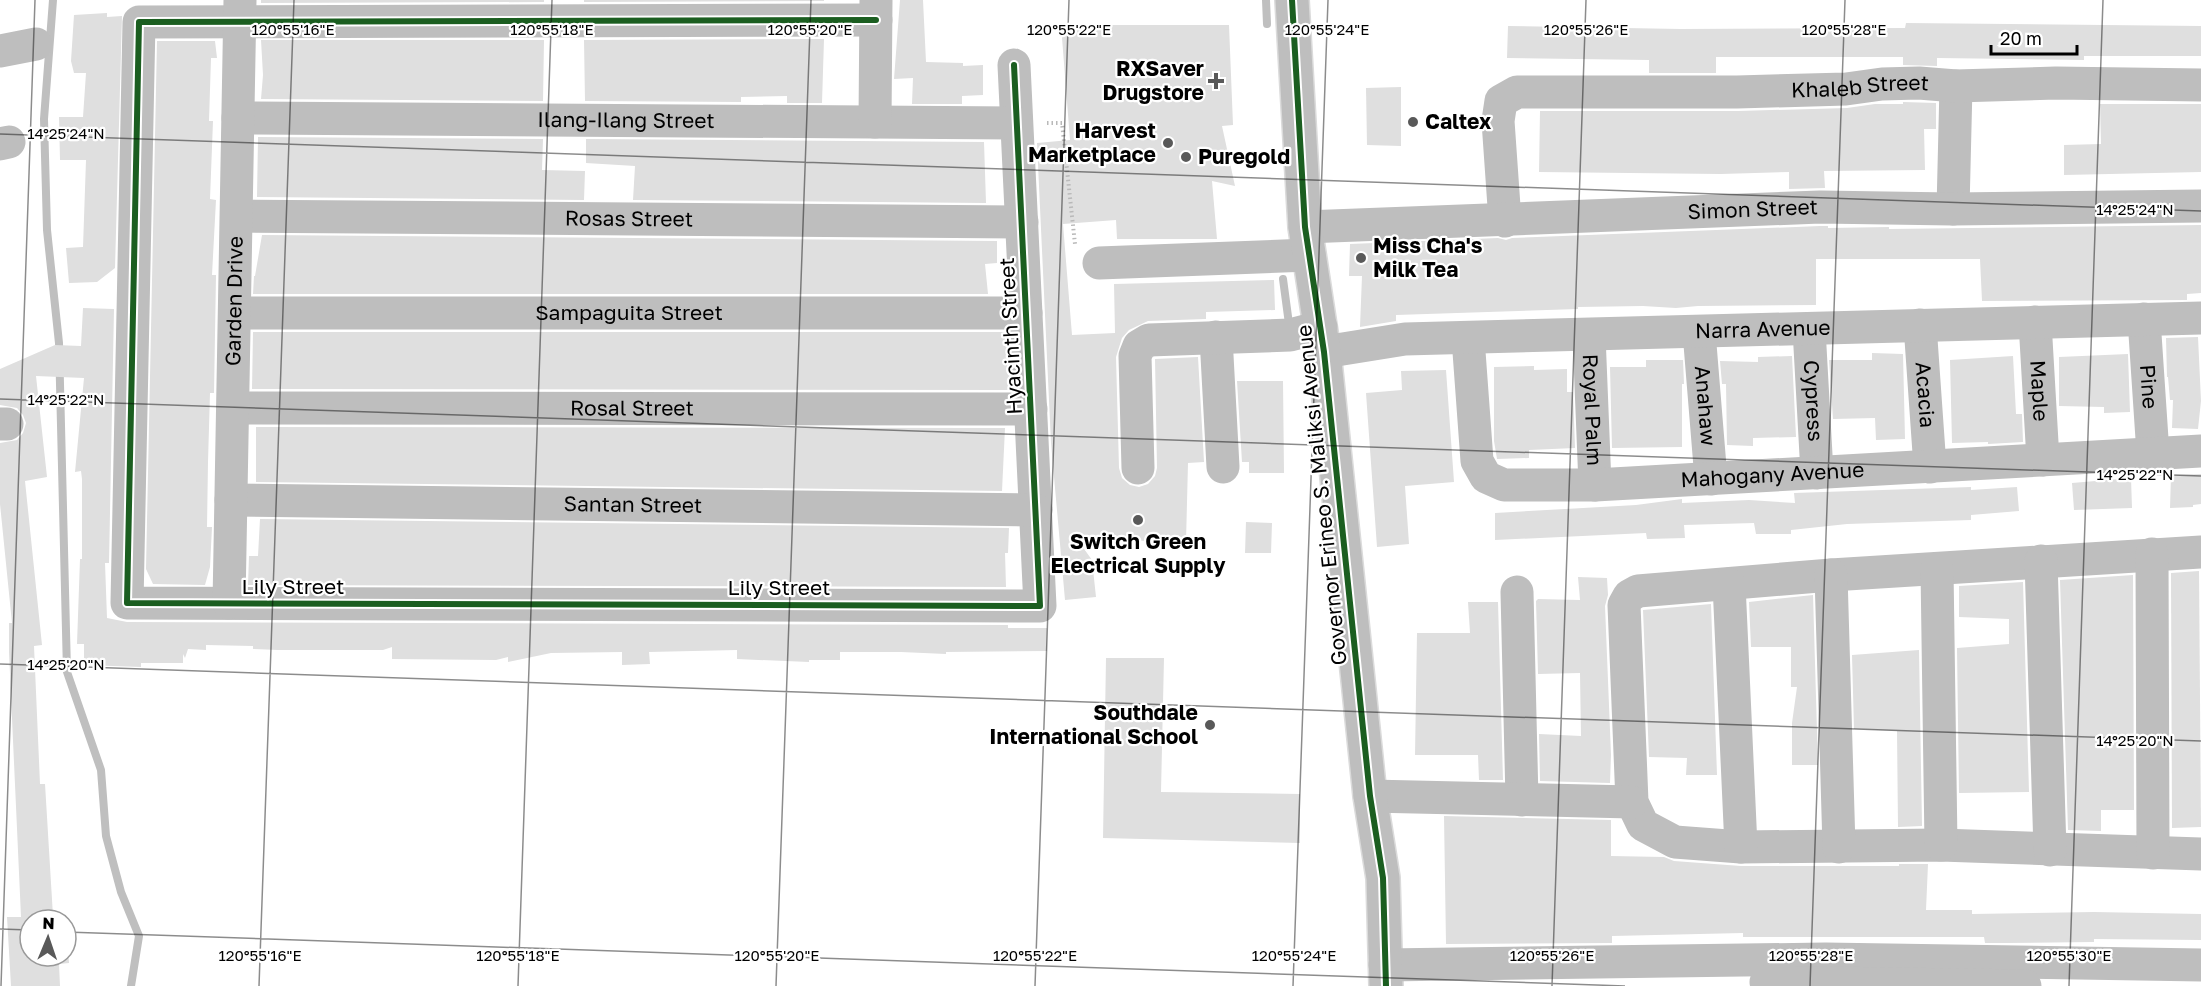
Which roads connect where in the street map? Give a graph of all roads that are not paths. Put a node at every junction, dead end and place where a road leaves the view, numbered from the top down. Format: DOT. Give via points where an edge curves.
graph roads {
  1 [pos="1292,0"];
  2 [pos="876,10"];
  3 [pos="240,11"];
  4 [pos="36,44"];
  5 [pos="0,51"];
  6 [pos="1014,65"];
  7 [pos="2201,85"];
  8 [pos="1956,86"];
  9 [pos="238,118"];
  10 [pos="875,122"];
  11 [pos="1016,123"];
  12 [pos="2201,206"];
  13 [pos="1953,209"];
  14 [pos="237,216"];
  15 [pos="1504,221"];
  16 [pos="1022,222"];
  17 [pos="1307,241"];
  18 [pos="1099,263"];
  19 [pos="235,313"];
  20 [pos="1026,313"];
  21 [pos="2201,318"];
  22 [pos="2144,320"];
  23 [pos="2035,322"];
  24 [pos="1920,326"];
  25 [pos="1809,329"];
  26 [pos="1699,332"];
  27 [pos="1589,335"];
  28 [pos="1216,337"];
  29 [pos="1468,338"];
  30 [pos="1322,340"];
  31 [pos="233,408"];
  32 [pos="1031,409"];
  33 [pos="2201,451"];
  34 [pos="2153,454"];
  35 [pos="2043,460"];
  36 [pos="1223,467"];
  37 [pos="1930,467"];
  38 [pos="1138,468"];
  39 [pos="1817,473"];
  40 [pos="1711,479"];
  41 [pos="1595,486"];
  42 [pos="231,500"];
  43 [pos="1036,510"];
  44 [pos="2201,552"];
  45 [pos="2152,554"];
  46 [pos="2041,561"];
  47 [pos="1937,568"];
  48 [pos="1831,575"];
  49 [pos="1729,584"];
  50 [pos="1517,592"];
  51 [pos="230,603"];
  52 [pos="1040,606"];
  53 [pos="1370,796"];
  54 [pos="1522,800"];
  55 [pos="1632,802"];
  56 [pos="1941,845"];
  57 [pos="1741,847"];
  58 [pos="1839,847"];
  59 [pos="2050,850"];
  60 [pos="2153,853"];
  61 [pos="2201,854"];
  62 [pos="2201,965"];
  63 [pos="1385,975"];
  64 [pos="2147,975"];
  65 [pos="1542,976"];
  66 [pos="1666,976"];
  67 [pos="1782,976"];
  68 [pos="1903,976"];
  69 [pos="2025,978"];
  70 [pos="1463,986"];
  1 -- 17 [label="street, Governor Erineo S. Maliksi Avenue"];
  2 -- 3 [label="street"];
  2 -- 10 [label="street"];
  3 -- 9 [label="street, Garden Drive"];
  3 -- 51 [label="street, Lily Street" via="139,22 127,603"];
  4 -- 5 [label="street"];
  6 -- 11 [label="street, Hyacinth Street"];
  7 -- 8 [label="street, Khaleb Street"];
  8 -- 13 [label="street"];
  8 -- 15 [label="street, Khaleb Street" via="1919,83 1737,92 1517,92 1501,101 1498,121"];
  9 -- 10 [label="street, Ilang-Ilang Street"];
  9 -- 14 [label="street, Garden Drive"];
  10 -- 11 [label="street, Ilang-Ilang Street"];
  11 -- 16 [label="street, Hyacinth Street"];
  12 -- 13 [label="street, Simon Street"];
  13 -- 15 [label="street, Simon Street" via="1820,207"];
  14 -- 16 [label="street, Rosas Street"];
  14 -- 19 [label="street, Garden Drive"];
  15 -- 17 [label="street, Simon Street"];
  16 -- 20 [label="street, Hyacinth Street"];
  17 -- 18 [label="street, Simon Street"];
  17 -- 30 [label="street, Governor Erineo S. Maliksi Avenue"];
  19 -- 20 [label="street, Sampaguita Street"];
  19 -- 31 [label="street, Garden Drive"];
  20 -- 32 [label="street, Hyacinth Street"];
  21 -- 22 [label="street, Narra Avenue"];
  22 -- 23 [label="street, Narra Avenue"];
  22 -- 34 [label="street, Pine"];
  23 -- 24 [label="street, Narra Avenue"];
  23 -- 35 [label="street, Maple"];
  24 -- 25 [label="street, Narra Avenue"];
  24 -- 37 [label="street, Acacia"];
  25 -- 26 [label="street, Narra Avenue"];
  25 -- 39 [label="street, Cypress"];
  26 -- 27 [label="street, Narra Avenue"];
  26 -- 40 [label="street, Anahaw"];
  27 -- 29 [label="street, Narra Avenue"];
  27 -- 41 [label="street, Royal Palm"];
  28 -- 30 [label="street, Narra Avenue" via="1290,334"];
  28 -- 36 [label="street"];
  28 -- 38 [label="street, Narra Avenue" via="1149,340 1139,346 1135,356"];
  29 -- 30 [label="street, Narra Avenue"];
  29 -- 41 [label="street, Mahogany Avenue" via="1477,461 1486,477 1504,485"];
  30 -- 53 [label="street, Governor Erineo S. Maliksi Avenue"];
  31 -- 32 [label="street, Rosal Street"];
  31 -- 42 [label="street, Garden Drive"];
  32 -- 43 [label="street, Hyacinth Street"];
  33 -- 34 [label="street, Mahogany Avenue"];
  34 -- 35 [label="street, Mahogany Avenue"];
  35 -- 37 [label="street, Mahogany Avenue"];
  37 -- 39 [label="street, Mahogany Avenue"];
  39 -- 40 [label="street, Mahogany Avenue"];
  40 -- 41 [label="street, Mahogany Avenue"];
  42 -- 43 [label="street, Santan Street"];
  42 -- 51 [label="street, Garden Drive"];
  43 -- 52 [label="street, Hyacinth Street"];
  44 -- 45 [label="street"];
  45 -- 46 [label="street"];
  45 -- 60 [label="street"];
  46 -- 47 [label="street"];
  46 -- 59 [label="street"];
  47 -- 48 [label="street"];
  47 -- 56 [label="street"];
  48 -- 49 [label="street"];
  48 -- 58 [label="street"];
  49 -- 55 [label="street" via="1638,591 1624,605"];
  49 -- 57 [label="street"];
  50 -- 54 [label="street"];
  51 -- 52 [label="street, Lily Street"];
  53 -- 54 [label="street"];
  53 -- 63 [label="street, Governor Erineo S. Maliksi Avenue" via="1383,878"];
  54 -- 55 [label="street"];
  55 -- 57 [label="street" via="1642,825 1676,842"];
  56 -- 58 [label="street"];
  56 -- 59 [label="street"];
  57 -- 58 [label="street"];
  59 -- 60 [label="street"];
  60 -- 61 [label="street"];
  62 -- 64 [label="street"];
  63 -- 65 [label="street"];
  64 -- 69 [label="street"];
  65 -- 66 [label="street"];
  65 -- 70 [label="street"];
  66 -- 67 [label="street"];
  67 -- 68 [label="street"];
  68 -- 69 [label="street"];
}
